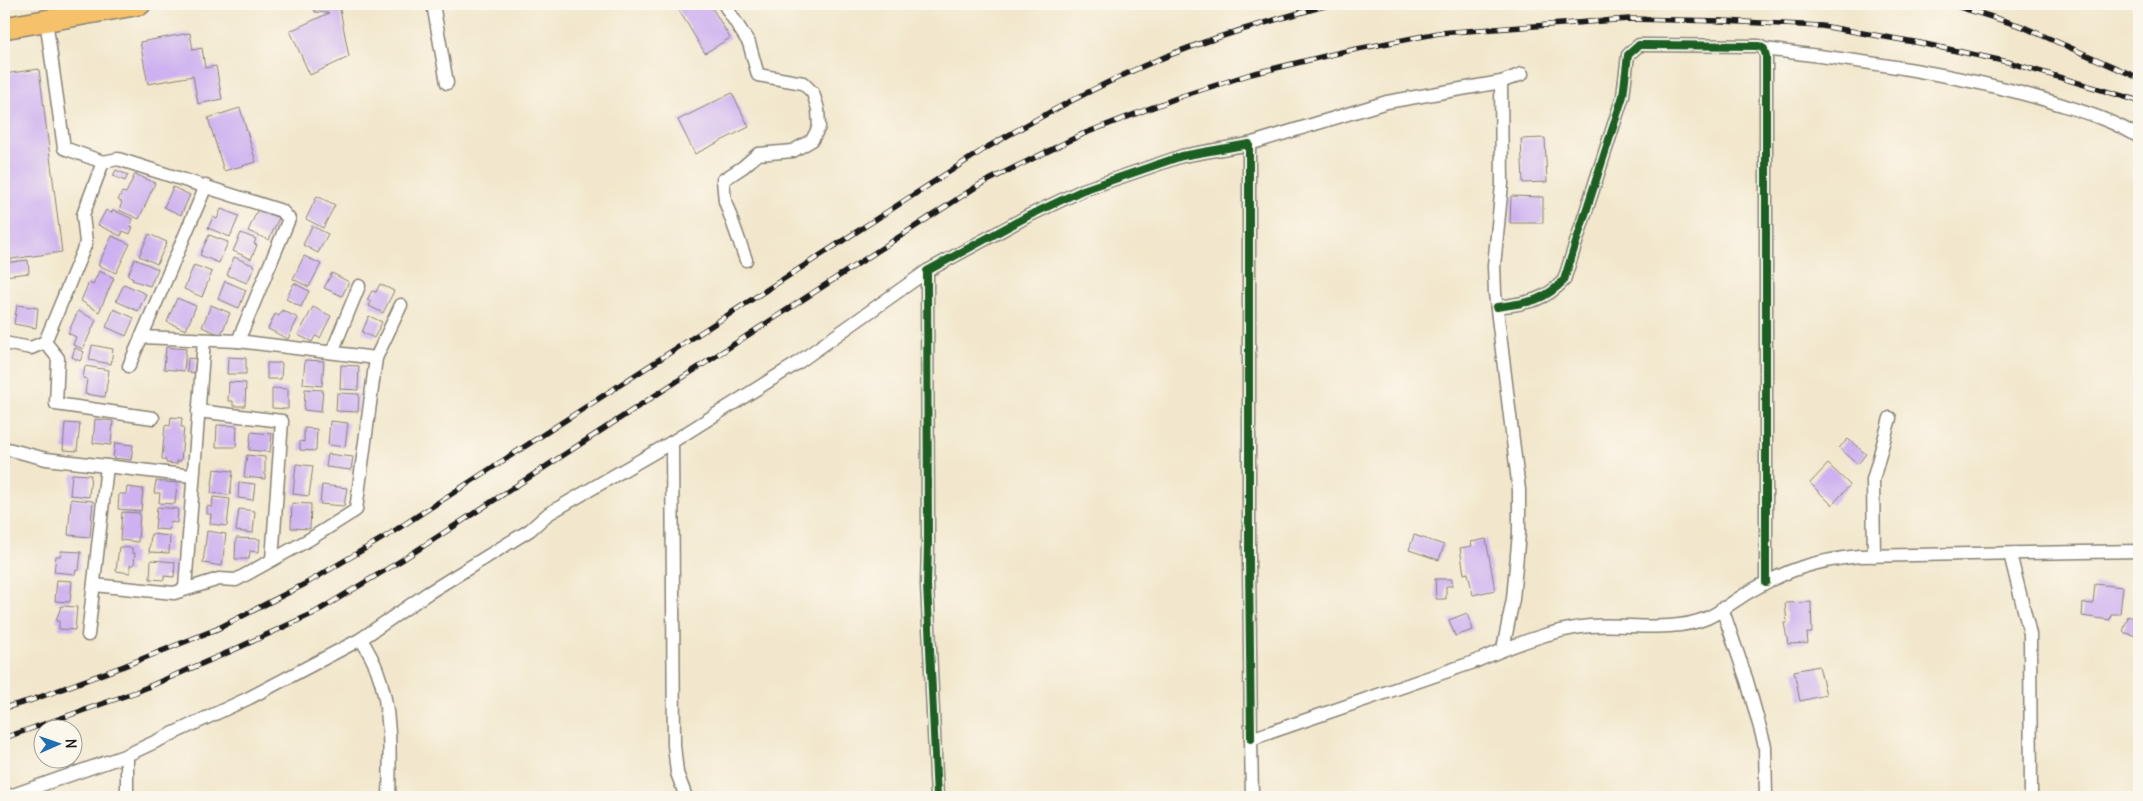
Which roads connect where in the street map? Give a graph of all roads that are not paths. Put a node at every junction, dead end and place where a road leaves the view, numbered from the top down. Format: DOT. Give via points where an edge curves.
graph roads {
  1 [pos="140,4"];
  2 [pos="433,4"];
  3 [pos="724,4"];
  4 [pos="46,20"];
  5 [pos="4,28"];
  6 [pos="1764,49"];
  7 [pos="1522,74"];
  8 [pos="1502,82"];
  9 [pos="447,83"];
  10 [pos="2139,136"];
  11 [pos="1249,144"];
  12 [pos="103,162"];
  13 [pos="206,186"];
  14 [pos="746,260"];
  15 [pos="926,271"];
  16 [pos="359,286"];
  17 [pos="401,305"];
  18 [pos="1497,307"];
  19 [pos="141,337"];
  20 [pos="204,340"];
  21 [pos="44,342"];
  22 [pos="238,342"];
  23 [pos="4,343"];
  24 [pos="332,352"];
  25 [pos="376,358"];
  26 [pos="129,366"];
  27 [pos="198,411"];
  28 [pos="153,418"];
  29 [pos="1890,418"];
  30 [pos="672,442"];
  31 [pos="4,448"];
  32 [pos="107,466"];
  33 [pos="192,476"];
  34 [pos="2139,552"];
  35 [pos="2010,554"];
  36 [pos="1874,556"];
  37 [pos="272,560"];
  38 [pos="1766,582"];
  39 [pos="94,585"];
  40 [pos="185,588"];
  41 [pos="1722,608"];
  42 [pos="88,635"];
  43 [pos="361,639"];
  44 [pos="1503,649"];
  45 [pos="1251,738"];
  46 [pos="127,755"];
  47 [pos="7,797"];
  48 [pos="127,797"];
  49 [pos="389,797"];
  50 [pos="686,797"];
  51 [pos="937,797"];
  52 [pos="1252,797"];
  53 [pos="1766,797"];
  54 [pos="2031,797"];
  1 -- 4 [label="highway"];
  2 -- 9 [label="street"];
  3 -- 14 [label="street" via="749,43 758,75 804,83 818,109 819,127 812,140 793,151 758,154 723,180 725,200"];
  4 -- 5 [label="highway"];
  4 -- 12 [label="street" via="64,148"];
  6 -- 10 [label="street" via="1940,74 2012,90 2118,123"];
  6 -- 18 [label="street" via="1759,46 1646,45 1633,50 1628,55 1623,96 1564,280 1540,300"];
  6 -- 38 [label="street"];
  7 -- 8 [label="street"];
  8 -- 11 [label="street" via="1387,102"];
  8 -- 18 [label="street" via="1502,184 1494,266"];
  11 -- 15 [label="street" via="1182,156 1083,190"];
  11 -- 45 [label="street"];
  12 -- 13 [label="street" via="118,159"];
  12 -- 21 [label="street" via="84,215 86,243"];
  13 -- 19 [label="street"];
  13 -- 22 [label="street" via="282,210 289,219"];
  15 -- 30 [label="street" via="796,364"];
  15 -- 51 [label="street" via="927,585"];
  16 -- 24 [label="street"];
  17 -- 25 [label="street"];
  18 -- 44 [label="street" via="1520,499 1512,598"];
  19 -- 20 [label="street"];
  19 -- 26 [label="street"];
  20 -- 22 [label="street"];
  20 -- 27 [label="street"];
  21 -- 23 [label="street" via="31,348"];
  21 -- 28 [label="street" via="58,358 56,404"];
  22 -- 24 [label="street"];
  24 -- 25 [label="street"];
  25 -- 37 [label="street" via="356,510"];
  27 -- 33 [label="street"];
  27 -- 37 [label="street" via="282,421"];
  29 -- 36 [label="street" via="1873,480"];
  30 -- 43 [label="street" via="548,514 530,530"];
  30 -- 50 [label="street" via="674,745 677,773"];
  31 -- 32 [label="street" via="46,459"];
  32 -- 33 [label="street"];
  32 -- 39 [label="street"];
  33 -- 40 [label="street"];
  34 -- 35 [label="street"];
  35 -- 36 [label="street"];
  35 -- 54 [label="street" via="2030,634"];
  36 -- 38 [label="street" via="1830,559 1798,567"];
  37 -- 40 [label="street" via="236,580 219,579"];
  38 -- 41 [label="street"];
  39 -- 40 [label="street" via="174,592"];
  39 -- 42 [label="street"];
  41 -- 44 [label="street" via="1707,618 1678,625 1580,627"];
  41 -- 53 [label="street" via="1765,746"];
  43 -- 46 [label="street" via="249,698"];
  43 -- 49 [label="street" via="377,671 386,707"];
  44 -- 45 [label="street" via="1474,662"];
  45 -- 52 [label="street"];
  46 -- 47 [label="street"];
  46 -- 48 [label="street"];
}
